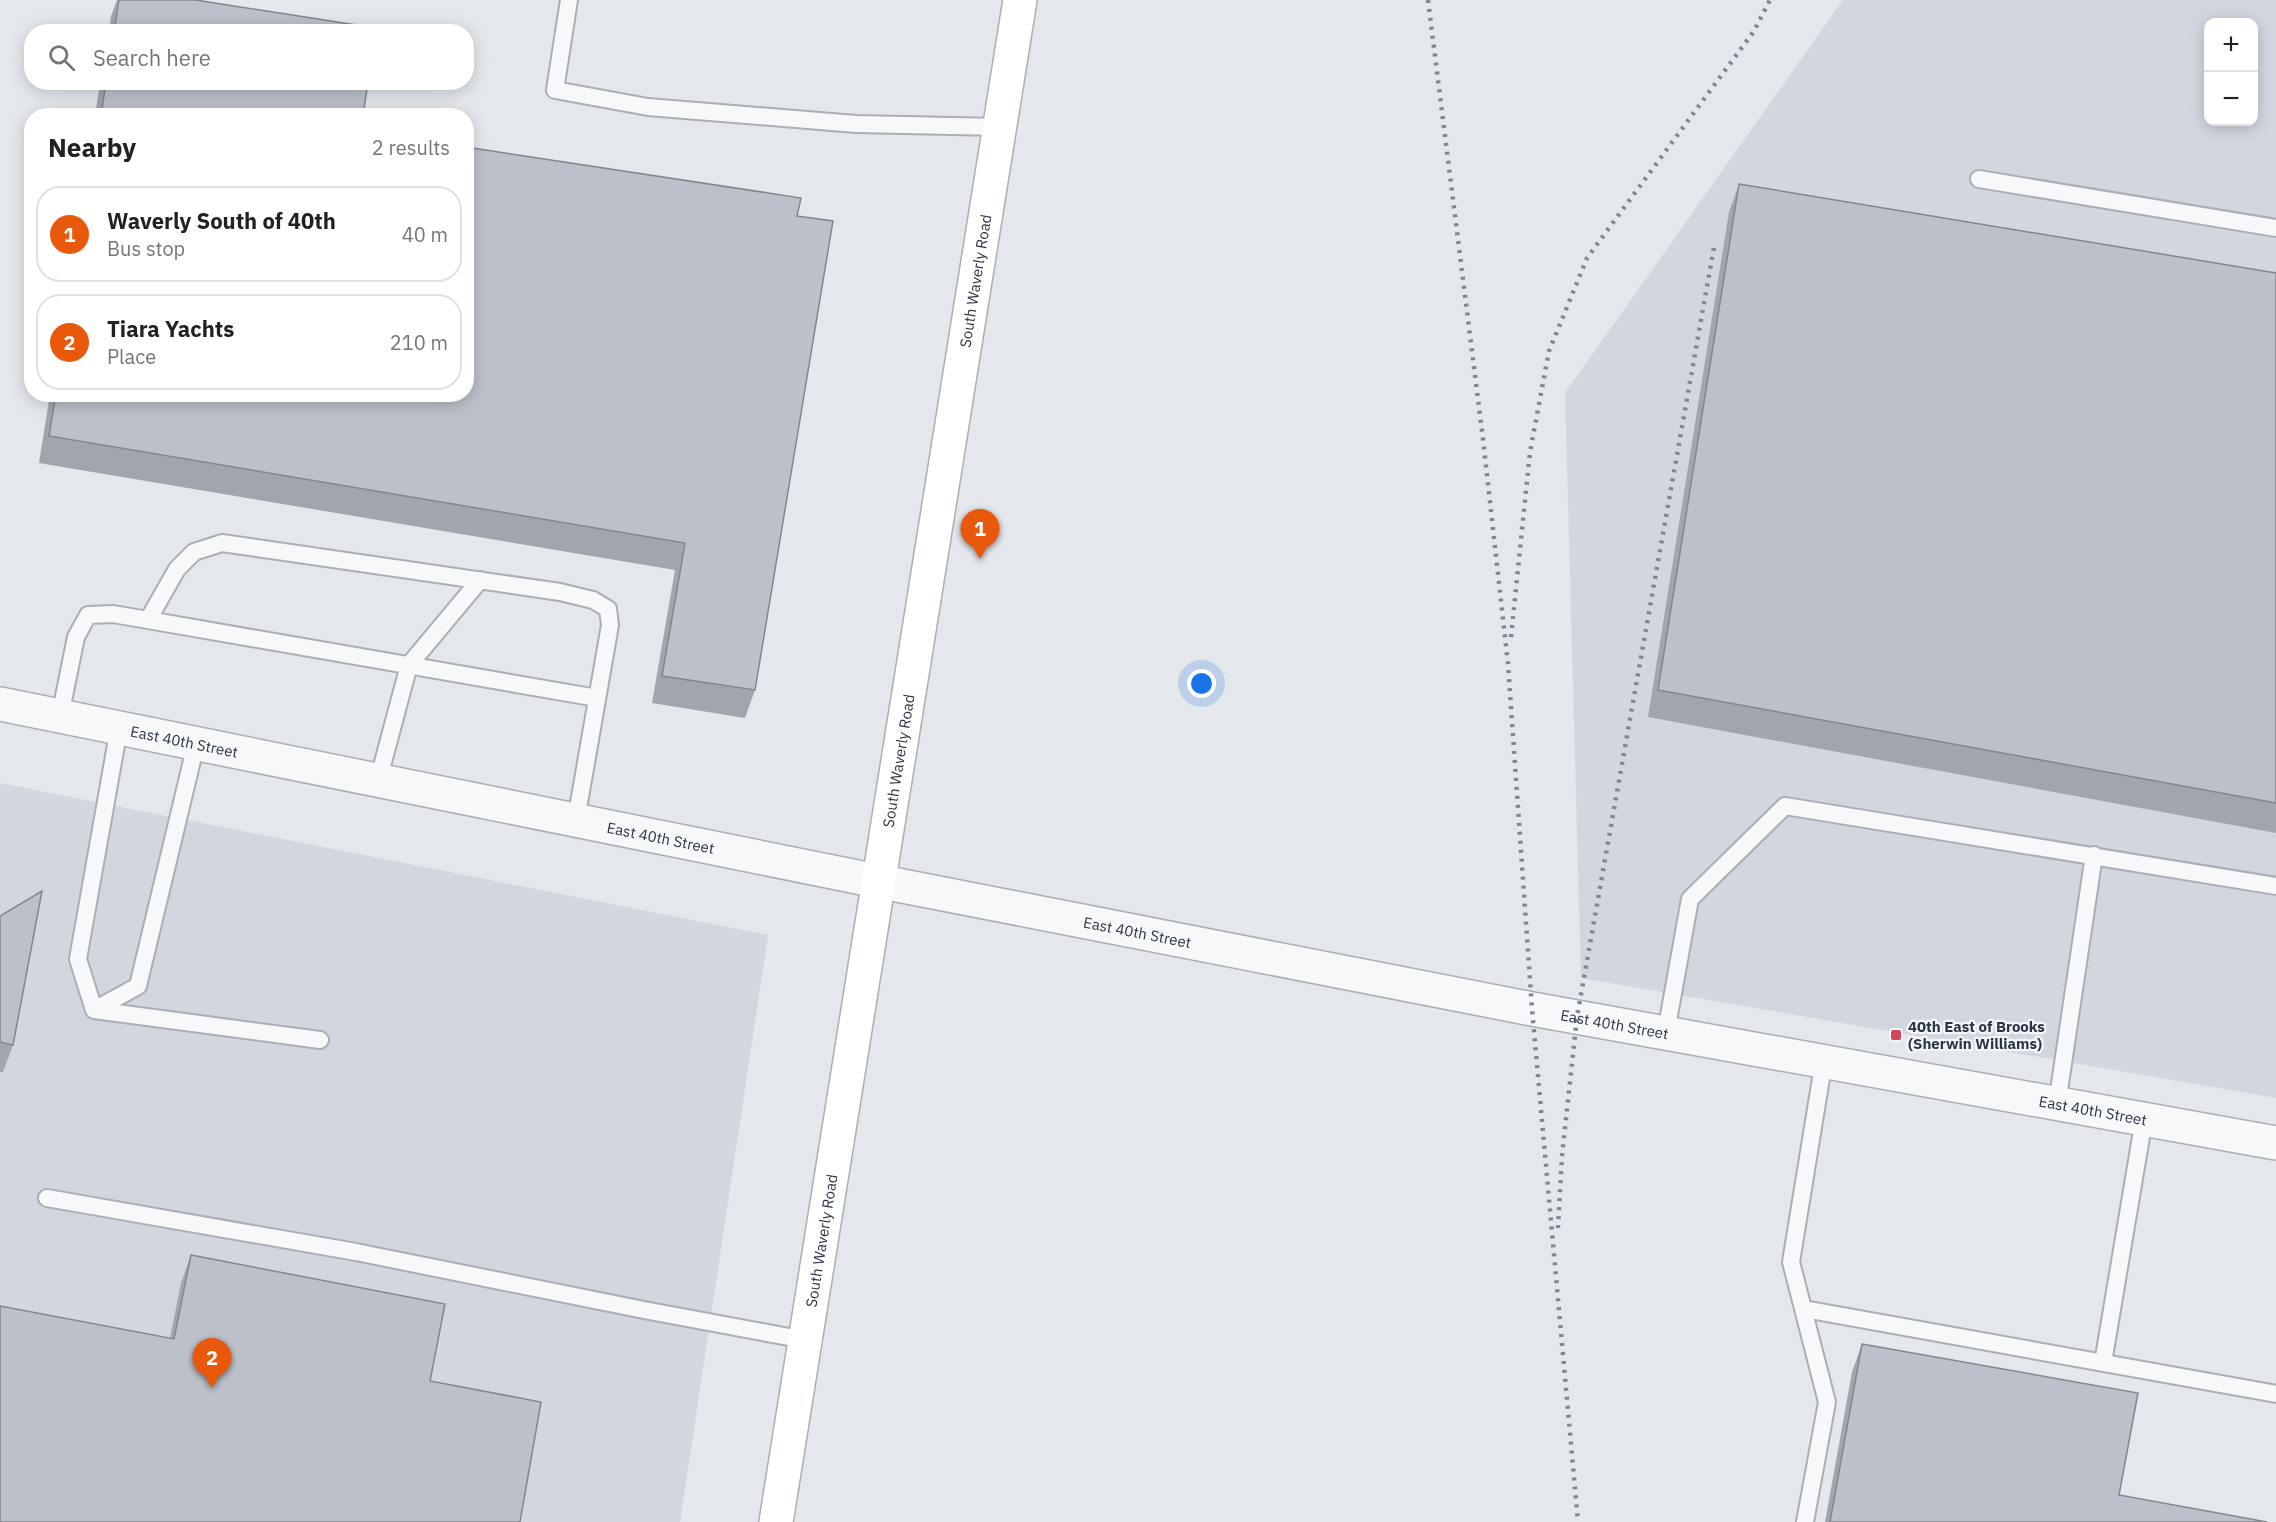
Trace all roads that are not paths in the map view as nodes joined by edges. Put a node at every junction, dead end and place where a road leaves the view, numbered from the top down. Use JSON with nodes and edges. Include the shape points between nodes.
{"nodes":[{"id":1,"x":569,"y":0,"type":"edge"},
{"id":2,"x":1020,"y":0,"type":"edge"},
{"id":3,"x":1000,"y":127,"type":"junction"},
{"id":4,"x":1979,"y":179,"type":"dead end"},
{"id":5,"x":2276,"y":228,"type":"edge"},
{"id":6,"x":480,"y":580,"type":"junction"},
{"id":7,"x":148,"y":620,"type":"junction"},
{"id":8,"x":409,"y":665,"type":"junction"},
{"id":9,"x":597,"y":698,"type":"junction"},
{"id":10,"x":0,"y":704,"type":"edge"},
{"id":11,"x":60,"y":716,"type":"junction"},
{"id":12,"x":119,"y":728,"type":"junction"},
{"id":13,"x":196,"y":744,"type":"junction"},
{"id":14,"x":378,"y":781,"type":"junction"},
{"id":15,"x":576,"y":820,"type":"junction"},
{"id":16,"x":2094,"y":855,"type":"junction"},
{"id":17,"x":877,"y":881,"type":"junction"},
{"id":18,"x":2276,"y":886,"type":"edge"},
{"id":19,"x":94,"y":1010,"type":"junction"},
{"id":20,"x":1666,"y":1032,"type":"junction"},
{"id":21,"x":320,"y":1040,"type":"dead end"},
{"id":22,"x":1824,"y":1060,"type":"junction"},
{"id":23,"x":2057,"y":1104,"type":"junction"},
{"id":24,"x":2144,"y":1119,"type":"junction"},
{"id":25,"x":2276,"y":1143,"type":"edge"},
{"id":26,"x":47,"y":1198,"type":"dead end"},
{"id":27,"x":1804,"y":1309,"type":"junction"},
{"id":28,"x":805,"y":1340,"type":"junction"},
{"id":29,"x":2103,"y":1363,"type":"junction"},
{"id":30,"x":2276,"y":1394,"type":"edge"},
{"id":31,"x":776,"y":1522,"type":"edge"},
{"id":32,"x":1805,"y":1522,"type":"edge"}],
"edges":[{"from":1,"to":3,"type":"lane","via":[[555,90],[648,107],[856,124]]},
{"from":2,"to":3,"type":"main road","name":"South Waverly Road"},
{"from":3,"to":17,"type":"main road","name":"South Waverly Road"},
{"from":4,"to":5,"type":"lane"},
{"from":6,"to":7,"type":"lane","via":[[222,543],[194,552],[177,569]]},
{"from":6,"to":8,"type":"lane"},
{"from":6,"to":9,"type":"lane","via":[[560,592],[593,600],[608,609],[610,625]]},
{"from":7,"to":8,"type":"lane"},
{"from":7,"to":11,"type":"lane","via":[[113,614],[88,615],[76,636]]},
{"from":8,"to":9,"type":"lane"},
{"from":8,"to":14,"type":"lane"},
{"from":9,"to":15,"type":"lane"},
{"from":10,"to":11,"type":"street","name":"East 40th Street"},
{"from":11,"to":12,"type":"street","name":"East 40th Street"},
{"from":12,"to":13,"type":"street","name":"East 40th Street"},
{"from":12,"to":19,"type":"lane","via":[[78,959]]},
{"from":13,"to":14,"type":"street","name":"East 40th Street"},
{"from":13,"to":19,"type":"lane","via":[[138,986]]},
{"from":14,"to":15,"type":"street","name":"East 40th Street"},
{"from":15,"to":17,"type":"street","name":"East 40th Street"},
{"from":16,"to":18,"type":"lane"},
{"from":16,"to":20,"type":"lane","via":[[1785,806],[1690,899]]},
{"from":16,"to":23,"type":"lane"},
{"from":17,"to":20,"type":"street","name":"East 40th Street"},
{"from":17,"to":28,"type":"main road","name":"South Waverly Road"},
{"from":19,"to":21,"type":"lane"},
{"from":20,"to":22,"type":"street","name":"East 40th Street"},
{"from":22,"to":23,"type":"street","name":"East 40th Street"},
{"from":22,"to":27,"type":"lane","via":[[1791,1262]]},
{"from":23,"to":24,"type":"street","name":"East 40th Street"},
{"from":24,"to":25,"type":"street","name":"East 40th Street"},
{"from":24,"to":29,"type":"lane"},
{"from":26,"to":28,"type":"lane","via":[[357,1252]]},
{"from":27,"to":29,"type":"lane"},
{"from":27,"to":32,"type":"lane","via":[[1827,1402]]},
{"from":28,"to":31,"type":"main road","name":"South Waverly Road"},
{"from":29,"to":30,"type":"lane"}]}
